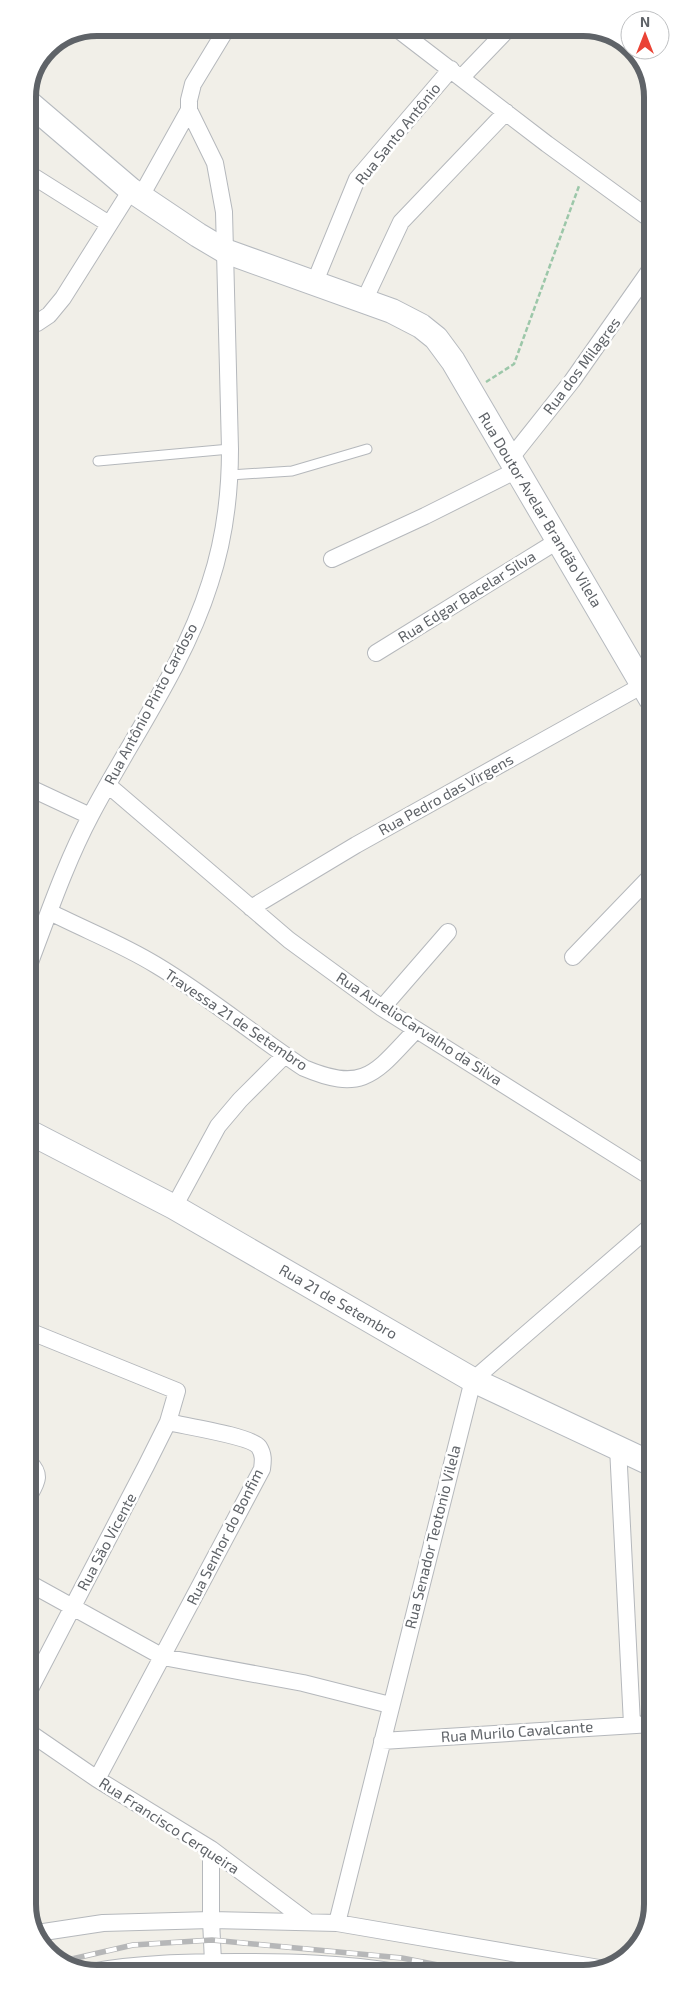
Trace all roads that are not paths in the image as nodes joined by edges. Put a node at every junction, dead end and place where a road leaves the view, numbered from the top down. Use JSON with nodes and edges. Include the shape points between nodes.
{"nodes":[{"id":1,"x":222,"y":36,"type":"edge"},
{"id":2,"x":407,"y":36,"type":"edge"},
{"id":3,"x":499,"y":36,"type":"edge"},
{"id":4,"x":457,"y":73,"type":"junction"},
{"id":5,"x":36,"y":109,"type":"edge"},
{"id":6,"x":189,"y":110,"type":"junction"},
{"id":7,"x":506,"y":112,"type":"junction"},
{"id":8,"x":36,"y":177,"type":"edge"},
{"id":9,"x":136,"y":193,"type":"junction"},
{"id":10,"x":644,"y":215,"type":"edge"},
{"id":11,"x":109,"y":224,"type":"junction"},
{"id":12,"x":225,"y":251,"type":"junction"},
{"id":13,"x":644,"y":279,"type":"edge"},
{"id":14,"x":314,"y":284,"type":"junction"},
{"id":15,"x":364,"y":301,"type":"junction"},
{"id":16,"x":36,"y":323,"type":"edge"},
{"id":17,"x":230,"y":449,"type":"junction"},
{"id":18,"x":367,"y":449,"type":"dead end"},
{"id":19,"x":98,"y":461,"type":"dead end"},
{"id":20,"x":513,"y":464,"type":"junction"},
{"id":21,"x":230,"y":475,"type":"junction"},
{"id":22,"x":559,"y":540,"type":"junction"},
{"id":23,"x":332,"y":559,"type":"dead end"},
{"id":24,"x":376,"y":653,"type":"dead end"},
{"id":25,"x":644,"y":687,"type":"edge"},
{"id":26,"x":644,"y":694,"type":"edge"},
{"id":27,"x":108,"y":785,"type":"junction"},
{"id":28,"x":36,"y":791,"type":"edge"},
{"id":29,"x":90,"y":816,"type":"junction"},
{"id":30,"x":644,"y":883,"type":"edge"},
{"id":31,"x":251,"y":908,"type":"junction"},
{"id":32,"x":50,"y":912,"type":"junction"},
{"id":33,"x":448,"y":932,"type":"dead end"},
{"id":34,"x":36,"y":947,"type":"edge"},
{"id":35,"x":573,"y":957,"type":"dead end"},
{"id":36,"x":382,"y":1008,"type":"junction"},
{"id":37,"x":416,"y":1030,"type":"junction"},
{"id":38,"x":285,"y":1055,"type":"junction"},
{"id":39,"x":36,"y":1136,"type":"edge"},
{"id":40,"x":644,"y":1173,"type":"edge"},
{"id":41,"x":174,"y":1207,"type":"junction"},
{"id":42,"x":644,"y":1232,"type":"edge"},
{"id":43,"x":36,"y":1334,"type":"edge"},
{"id":44,"x":473,"y":1380,"type":"junction"},
{"id":45,"x":168,"y":1422,"type":"junction"},
{"id":46,"x":618,"y":1448,"type":"junction"},
{"id":47,"x":644,"y":1460,"type":"edge"},
{"id":48,"x":36,"y":1469,"type":"edge"},
{"id":49,"x":36,"y":1484,"type":"edge"},
{"id":50,"x":36,"y":1587,"type":"edge"},
{"id":51,"x":73,"y":1606,"type":"junction"},
{"id":52,"x":163,"y":1657,"type":"junction"},
{"id":53,"x":36,"y":1677,"type":"edge"},
{"id":54,"x":390,"y":1705,"type":"junction"},
{"id":55,"x":632,"y":1724,"type":"junction"},
{"id":56,"x":644,"y":1724,"type":"edge"},
{"id":57,"x":36,"y":1737,"type":"edge"},
{"id":58,"x":382,"y":1741,"type":"junction"},
{"id":59,"x":97,"y":1779,"type":"junction"},
{"id":60,"x":211,"y":1850,"type":"junction"},
{"id":61,"x":211,"y":1920,"type":"junction"},
{"id":62,"x":307,"y":1922,"type":"junction"},
{"id":63,"x":336,"y":1923,"type":"junction"},
{"id":64,"x":43,"y":1932,"type":"edge"},
{"id":65,"x":213,"y":1962,"type":"junction"},
{"id":66,"x":154,"y":1965,"type":"edge"},
{"id":67,"x":249,"y":1965,"type":"edge"},
{"id":68,"x":306,"y":1965,"type":"edge"},
{"id":69,"x":332,"y":1965,"type":"edge"},
{"id":70,"x":581,"y":1965,"type":"edge"}],
"edges":[{"from":1,"to":6,"type":"street","via":[[193,84]]},
{"from":2,"to":4,"type":"street","name":"Rua Santo Antônio"},
{"from":3,"to":4,"type":"street"},
{"from":4,"to":7,"type":"street","name":"Rua Santo Antônio"},
{"from":4,"to":14,"type":"street","name":"Rua Santo Antônio","via":[[357,179]]},
{"from":5,"to":9,"type":"street","name":"Rua Doutor Avelar Brandão Vilela"},
{"from":6,"to":9,"type":"street"},
{"from":6,"to":12,"type":"street","name":"Rua Antônio Pinto Cardoso","via":[[215,163],[224,212]]},
{"from":7,"to":10,"type":"street","name":"Rua Santo Antônio"},
{"from":7,"to":15,"type":"street","via":[[401,222]]},
{"from":8,"to":11,"type":"street"},
{"from":9,"to":11,"type":"street"},
{"from":9,"to":12,"type":"street","name":"Rua Doutor Avelar Brandão Vilela"},
{"from":11,"to":16,"type":"street","via":[[63,298],[49,315]]},
{"from":12,"to":14,"type":"street","name":"Rua Doutor Avelar Brandão Vilela"},
{"from":12,"to":17,"type":"street","name":"Rua Antônio Pinto Cardoso"},
{"from":13,"to":20,"type":"street","name":"Rua dos Milagres"},
{"from":14,"to":15,"type":"street","name":"Rua Doutor Avelar Brandão Vilela"},
{"from":15,"to":20,"type":"street","name":"Rua Doutor Avelar Brandão Vilela","via":[[392,311],[436,338],[453,361]]},
{"from":17,"to":19,"type":"lane"},
{"from":17,"to":21,"type":"street","name":"Rua Antônio Pinto Cardoso"},
{"from":18,"to":21,"type":"lane","via":[[292,471]]},
{"from":20,"to":22,"type":"street","name":"Rua Doutor Avelar Brandão Vilela"},
{"from":20,"to":23,"type":"street","via":[[424,516]]},
{"from":21,"to":27,"type":"street","name":"Rua Antônio Pinto Cardoso","via":[[222,536],[210,583],[189,635]]},
{"from":22,"to":24,"type":"street","name":"Rua Edgar Bacelar Silva"},
{"from":22,"to":25,"type":"street","name":"Rua Doutor Avelar Brandão Vilela"},
{"from":26,"to":31,"type":"street","name":"Rua Pedro das Virgens","via":[[413,812]]},
{"from":27,"to":29,"type":"street","name":"Rua Antônio Pinto Cardoso"},
{"from":27,"to":31,"type":"street","name":"Rua AurelioCarvalho da Silva"},
{"from":28,"to":29,"type":"street"},
{"from":29,"to":32,"type":"street","name":"Rua Antônio Pinto Cardoso"},
{"from":30,"to":35,"type":"street"},
{"from":31,"to":36,"type":"street","name":"Rua AurelioCarvalho da Silva"},
{"from":32,"to":34,"type":"street","name":"Rua Antônio Pinto Cardoso"},
{"from":32,"to":38,"type":"street","name":"Travessa 21 de Setembro","via":[[156,965]]},
{"from":33,"to":36,"type":"street"},
{"from":36,"to":37,"type":"street","name":"Rua AurelioCarvalho da Silva"},
{"from":37,"to":38,"type":"street","name":"Travessa 21 de Setembro","via":[[374,1072],[354,1080],[322,1076]]},
{"from":37,"to":40,"type":"street","name":"Rua AurelioCarvalho da Silva"},
{"from":38,"to":41,"type":"street","via":[[223,1120]]},
{"from":39,"to":41,"type":"street","name":"Rua 21 de Setembro"},
{"from":41,"to":44,"type":"street","name":"Rua 21 de Setembro"},
{"from":42,"to":44,"type":"street"},
{"from":43,"to":45,"type":"street","name":"Rua São Vicente","via":[[177,1391]]},
{"from":44,"to":46,"type":"street","name":"Rua 21 de Setembro"},
{"from":44,"to":54,"type":"street","name":"Rua Senador Teotonio Vilela"},
{"from":45,"to":51,"type":"street","name":"Rua São Vicente"},
{"from":45,"to":52,"type":"street","name":"Rua Senhor do Bonfim","via":[[244,1439],[258,1445],[264,1456],[262,1469]]},
{"from":46,"to":47,"type":"street","name":"Rua 21 de Setembro"},
{"from":46,"to":55,"type":"street"},
{"from":48,"to":49,"type":"street"},
{"from":50,"to":51,"type":"street"},
{"from":51,"to":52,"type":"street"},
{"from":51,"to":53,"type":"street","name":"Rua São Vicente"},
{"from":52,"to":54,"type":"street","via":[[303,1683]]},
{"from":52,"to":59,"type":"street","name":"Rua Senhor do Bonfim"},
{"from":54,"to":58,"type":"street","name":"Rua Senador Teotonio Vilela"},
{"from":55,"to":56,"type":"street","name":"Rua Murilo Cavalcante"},
{"from":55,"to":58,"type":"street","name":"Rua Murilo Cavalcante"},
{"from":57,"to":59,"type":"street","name":"Rua Francisco Cerqueira"},
{"from":58,"to":63,"type":"street","name":"Rua Senador Teotonio Vilela"},
{"from":59,"to":60,"type":"street","name":"Rua Francisco Cerqueira"},
{"from":60,"to":61,"type":"street"},
{"from":60,"to":62,"type":"street","name":"Rua Francisco Cerqueira"},
{"from":61,"to":62,"type":"street"},
{"from":61,"to":64,"type":"street","via":[[103,1923]]},
{"from":61,"to":65,"type":"street"},
{"from":62,"to":63,"type":"street"},
{"from":63,"to":70,"type":"street"},
{"from":65,"to":66,"type":"street"},
{"from":65,"to":67,"type":"street"},
{"from":68,"to":69,"type":"street"}]}
